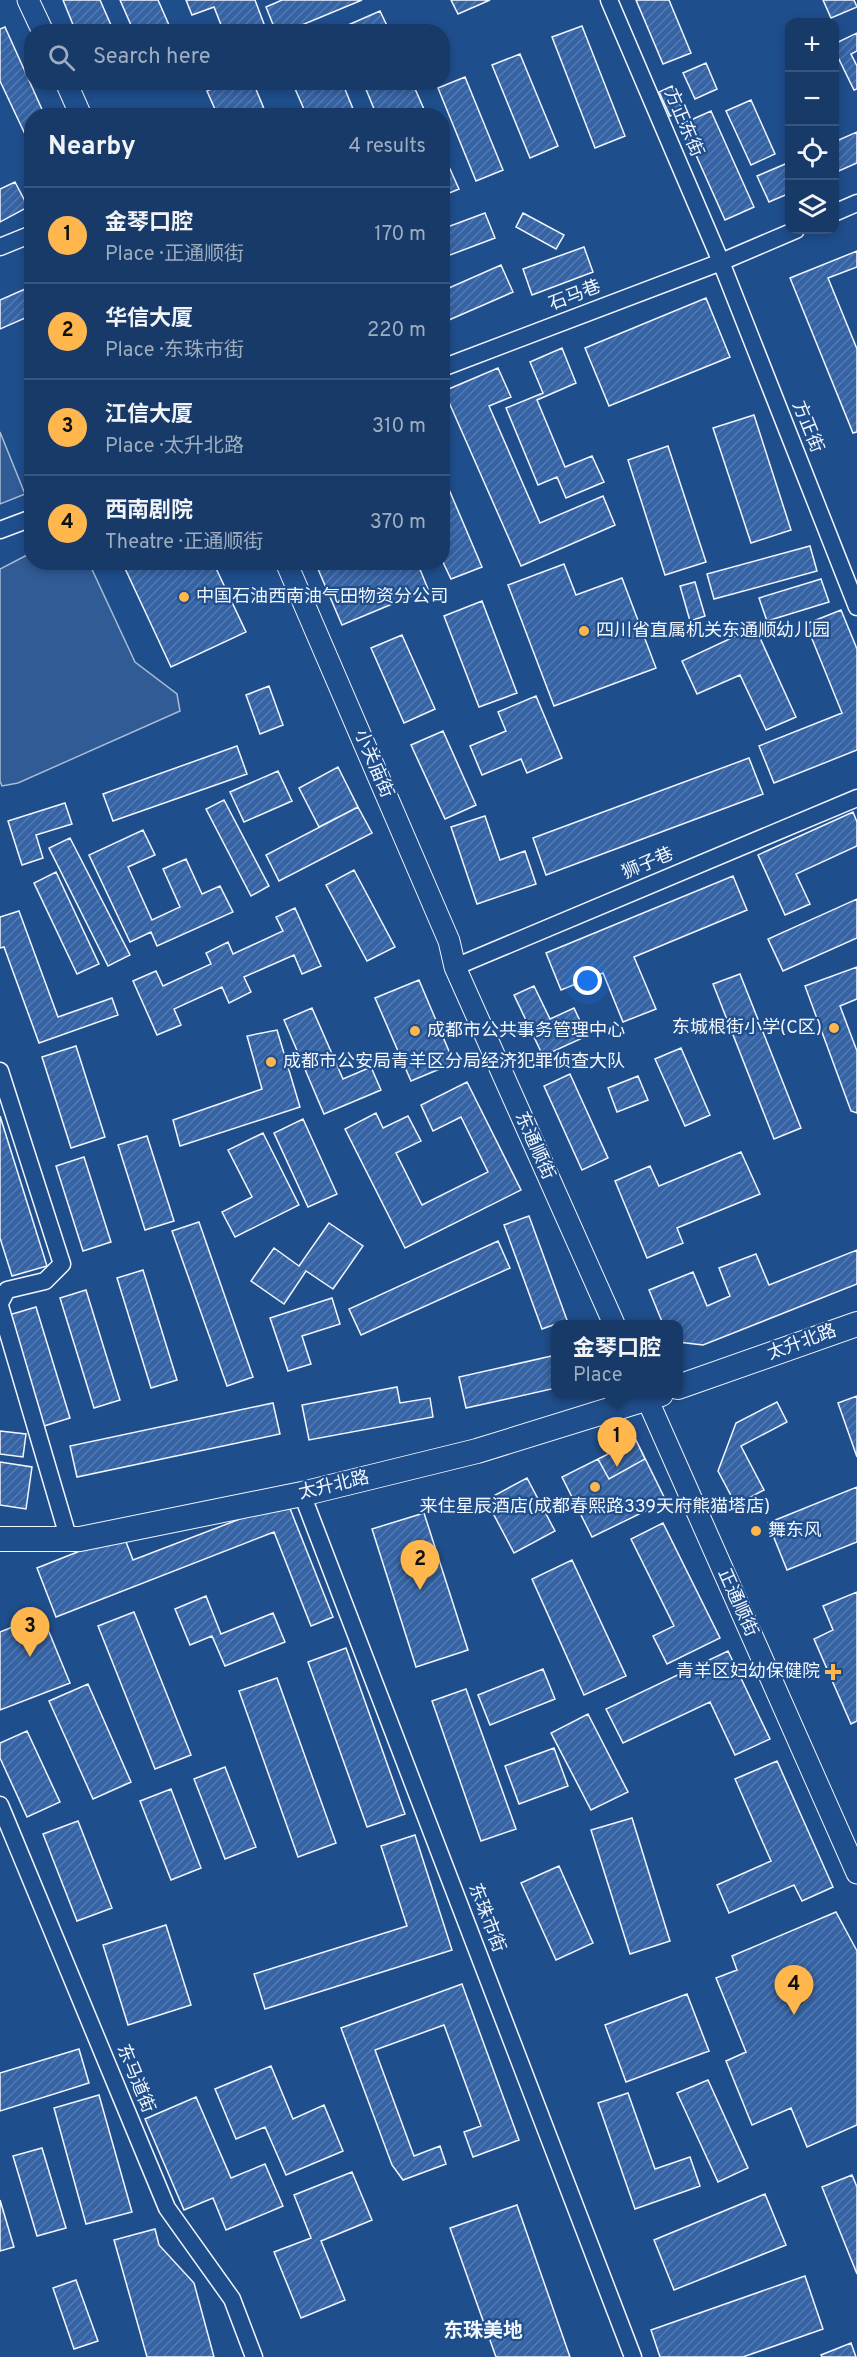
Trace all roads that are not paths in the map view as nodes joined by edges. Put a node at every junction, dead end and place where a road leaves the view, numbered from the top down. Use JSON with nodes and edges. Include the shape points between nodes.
{"nodes":[{"id":1,"x":28,"y":0,"type":"edge"},
{"id":2,"x":609,"y":0,"type":"edge"},
{"id":3,"x":39,"y":24,"type":"edge"},
{"id":4,"x":70,"y":90,"type":"edge"},
{"id":5,"x":77,"y":108,"type":"edge"},
{"id":6,"x":857,"y":203,"type":"edge"},
{"id":7,"x":839,"y":211,"type":"edge"},
{"id":8,"x":787,"y":234,"type":"edge"},
{"id":9,"x":24,"y":237,"type":"edge"},
{"id":10,"x":0,"y":247,"type":"edge"},
{"id":11,"x":721,"y":262,"type":"junction"},
{"id":12,"x":450,"y":365,"type":"edge"},
{"id":13,"x":24,"y":522,"type":"edge"},
{"id":14,"x":0,"y":530,"type":"edge"},
{"id":15,"x":289,"y":570,"type":"edge"},
{"id":16,"x":857,"y":608,"type":"edge"},
{"id":17,"x":857,"y":798,"type":"edge"},
{"id":18,"x":454,"y":967,"type":"junction"},
{"id":19,"x":0,"y":1071,"type":"edge"},
{"id":20,"x":0,"y":1305,"type":"edge"},
{"id":21,"x":612,"y":1320,"type":"edge"},
{"id":22,"x":857,"y":1324,"type":"edge"},
{"id":23,"x":683,"y":1385,"type":"edge"},
{"id":24,"x":642,"y":1398,"type":"edge"},
{"id":25,"x":652,"y":1398,"type":"edge"},
{"id":26,"x":302,"y":1494,"type":"junction"},
{"id":27,"x":0,"y":1539,"type":"edge"},
{"id":28,"x":69,"y":1539,"type":"junction"},
{"id":29,"x":0,"y":1805,"type":"edge"},
{"id":30,"x":857,"y":1873,"type":"edge"},
{"id":31,"x":254,"y":2357,"type":"edge"},
{"id":32,"x":633,"y":2357,"type":"edge"}],
"edges":[{"from":1,"to":3,"type":"street"},
{"from":2,"to":11,"type":"street","name":"方正东街"},
{"from":4,"to":5,"type":"street"},
{"from":6,"to":7,"type":"street"},
{"from":8,"to":11,"type":"street","name":"石马巷"},
{"from":9,"to":10,"type":"street"},
{"from":11,"to":12,"type":"street","name":"石马巷"},
{"from":11,"to":16,"type":"street","name":"方正街"},
{"from":13,"to":14,"type":"street"},
{"from":15,"to":18,"type":"street","name":"小关庙街","via":[[449,940]]},
{"from":17,"to":18,"type":"street","name":"狮子巷"},
{"from":18,"to":21,"type":"street","name":"东通顺街"},
{"from":19,"to":20,"type":"street","via":[[62,1264],[45,1281],[7,1290]]},
{"from":20,"to":28,"type":"street"},
{"from":22,"to":23,"type":"main road","name":"太升北路"},
{"from":24,"to":26,"type":"main road","name":"太升北路","via":[[477,1451]]},
{"from":25,"to":30,"type":"street","name":"正通顺街"},
{"from":26,"to":28,"type":"main road","name":"太升北路"},
{"from":26,"to":32,"type":"street","name":"东珠市街"},
{"from":27,"to":28,"type":"main road","name":"太升北路"},
{"from":29,"to":31,"type":"street","name":"东马道街","via":[[167,2208],[232,2300]]}]}
